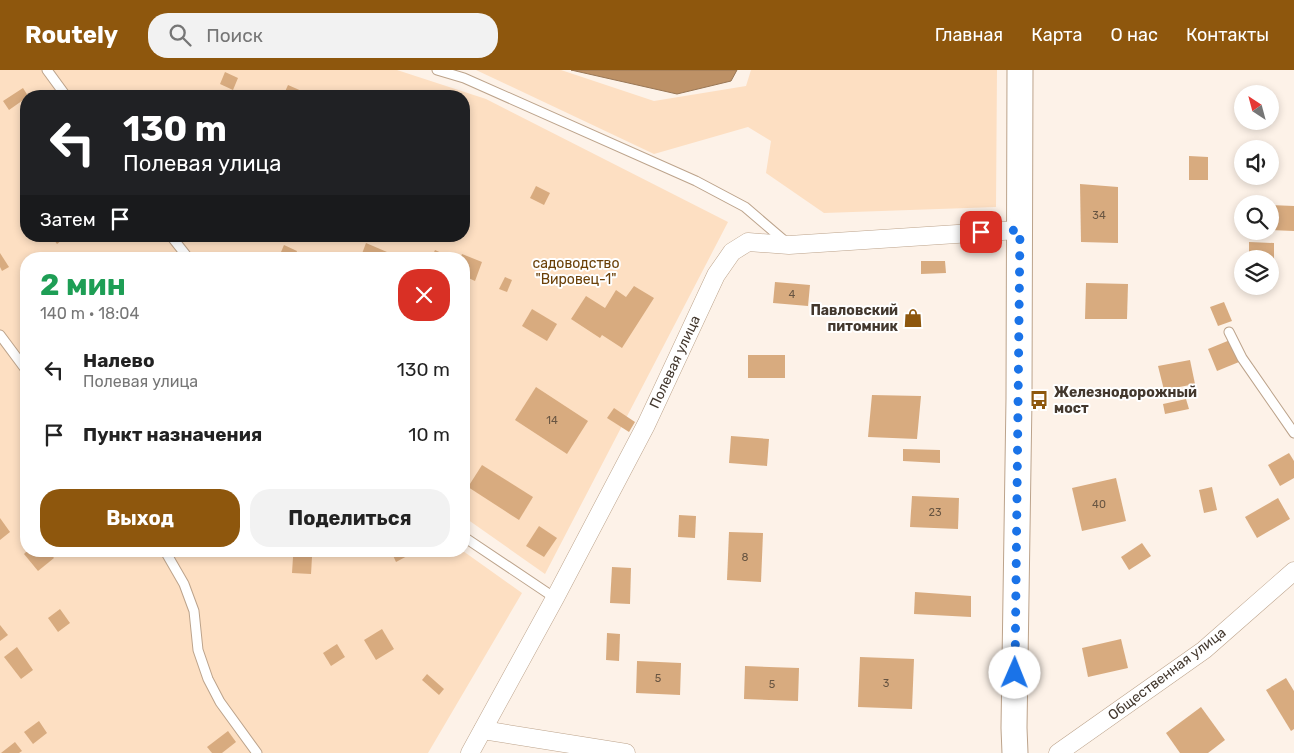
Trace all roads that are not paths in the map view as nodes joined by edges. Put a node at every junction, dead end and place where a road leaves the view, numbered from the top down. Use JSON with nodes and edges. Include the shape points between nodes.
{"nodes":[{"id":1,"x":47,"y":70,"type":"edge"},
{"id":2,"x":437,"y":70,"type":"edge"},
{"id":3,"x":1020,"y":70,"type":"edge"},
{"id":4,"x":62,"y":90,"type":"edge"},
{"id":5,"x":1020,"y":230,"type":"junction"},
{"id":6,"x":176,"y":242,"type":"edge"},
{"id":7,"x":789,"y":245,"type":"junction"},
{"id":8,"x":184,"y":252,"type":"edge"},
{"id":9,"x":1229,"y":332,"type":"dead end"},
{"id":10,"x":0,"y":335,"type":"edge"},
{"id":11,"x":20,"y":362,"type":"edge"},
{"id":12,"x":1294,"y":433,"type":"edge"},
{"id":13,"x":470,"y":541,"type":"edge"},
{"id":14,"x":168,"y":557,"type":"edge"},
{"id":15,"x":1294,"y":571,"type":"edge"},
{"id":16,"x":555,"y":598,"type":"junction"},
{"id":17,"x":484,"y":730,"type":"junction"},
{"id":18,"x":257,"y":753,"type":"edge"},
{"id":19,"x":470,"y":753,"type":"edge"},
{"id":20,"x":626,"y":753,"type":"edge"},
{"id":21,"x":1015,"y":753,"type":"edge"},
{"id":22,"x":1058,"y":753,"type":"edge"}],
"edges":[{"from":1,"to":4,"type":"lane"},
{"from":2,"to":7,"type":"lane","via":[[464,78],[696,181],[745,207]]},
{"from":3,"to":5,"type":"main road"},
{"from":5,"to":7,"type":"street","name":"Полевая улица"},
{"from":5,"to":21,"type":"main road"},
{"from":6,"to":8,"type":"lane"},
{"from":7,"to":16,"type":"street","name":"Полевая улица","via":[[748,242],[732,252],[716,275],[646,425]]},
{"from":9,"to":12,"type":"lane","via":[[1242,358]]},
{"from":10,"to":11,"type":"lane"},
{"from":13,"to":16,"type":"lane"},
{"from":14,"to":18,"type":"lane","via":[[184,584],[194,611],[198,650],[208,679],[220,702]]},
{"from":15,"to":22,"type":"street","name":"Общественная улица","via":[[1204,650]]},
{"from":16,"to":17,"type":"street","name":"Полевая улица"},
{"from":17,"to":19,"type":"street","name":"Полевая улица"},
{"from":17,"to":20,"type":"street"}]}
